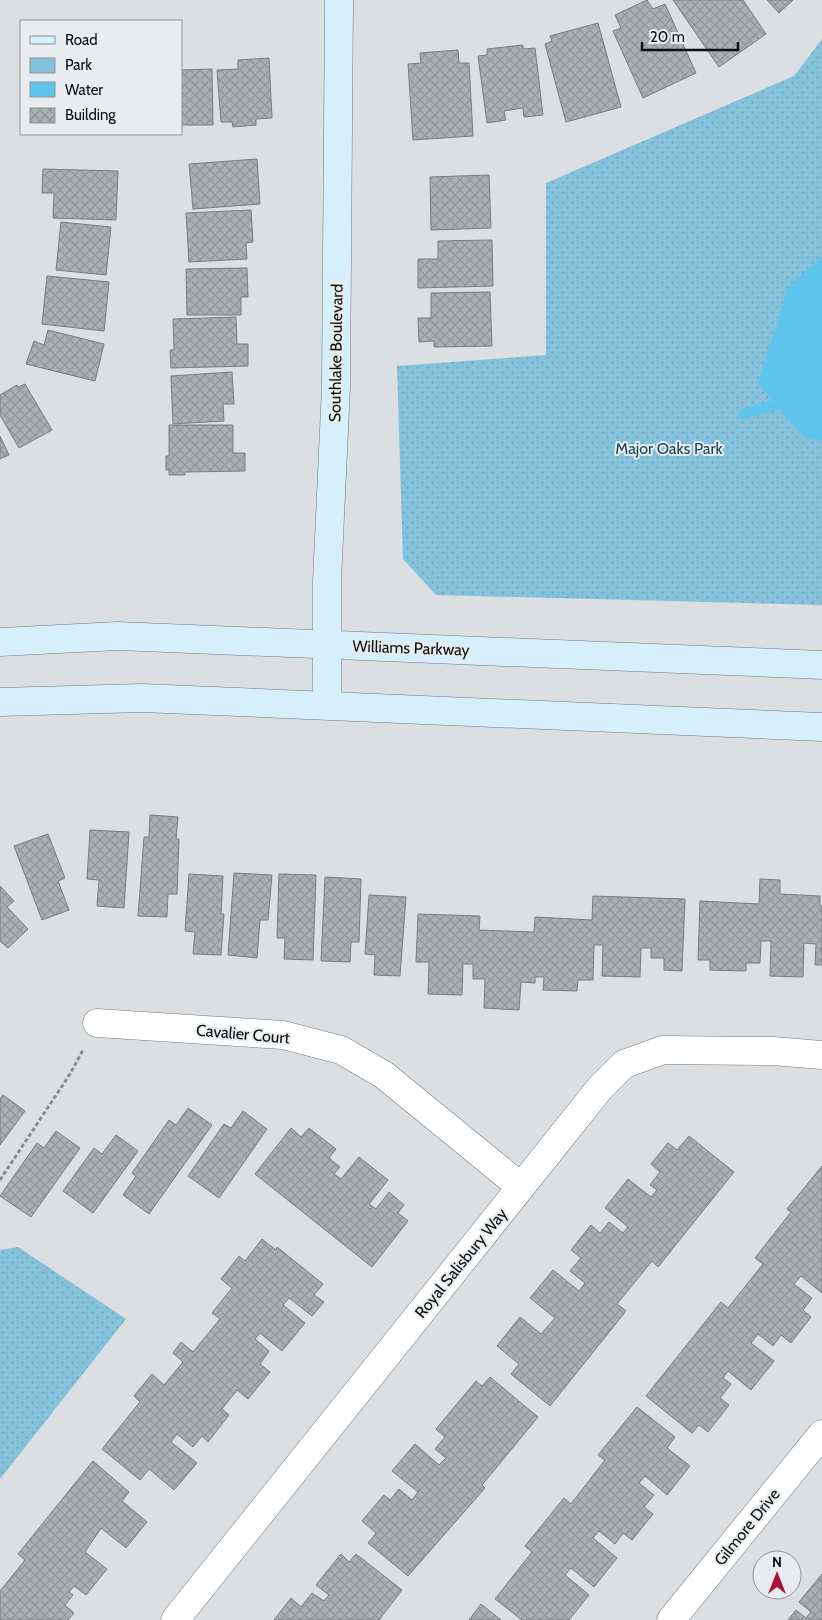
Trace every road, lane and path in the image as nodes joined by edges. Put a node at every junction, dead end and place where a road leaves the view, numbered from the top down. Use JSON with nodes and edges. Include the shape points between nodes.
{"nodes":[{"id":1,"x":339,"y":0,"type":"edge"},
{"id":2,"x":0,"y":642,"type":"edge"},
{"id":3,"x":328,"y":644,"type":"junction"},
{"id":4,"x":822,"y":666,"type":"edge"},
{"id":5,"x":0,"y":702,"type":"edge"},
{"id":6,"x":327,"y":706,"type":"junction"},
{"id":7,"x":822,"y":726,"type":"edge"},
{"id":8,"x":97,"y":1023,"type":"joint"},
{"id":9,"x":822,"y":1055,"type":"edge"},
{"id":10,"x":0,"y":1180,"type":"edge"},
{"id":11,"x":521,"y":1187,"type":"junction"},
{"id":12,"x":822,"y":1434,"type":"edge"},
{"id":13,"x":175,"y":1620,"type":"edge"},
{"id":14,"x":671,"y":1620,"type":"edge"}],
"edges":[{"from":1,"to":3,"type":"main road","name":"Southlake Boulevard","via":[[336,387],[327,581]]},
{"from":2,"to":3,"type":"main road","name":"Williams Parkway","via":[[118,636]]},
{"from":3,"to":4,"type":"main road","name":"Williams Parkway"},
{"from":3,"to":6,"type":"main road","name":"Southlake Boulevard"},
{"from":5,"to":6,"type":"main road","via":[[142,698]]},
{"from":6,"to":7,"type":"main road"},
{"from":8,"to":10,"type":"path","via":[[70,1074]]},
{"from":8,"to":11,"type":"street","name":"Cavalier Court","via":[[283,1035],[341,1050],[384,1075]]},
{"from":9,"to":11,"type":"street","name":"Royal Salisbury Way","via":[[663,1050],[624,1064],[600,1088]]},
{"from":11,"to":13,"type":"street","name":"Royal Salisbury Way"},
{"from":12,"to":14,"type":"street","name":"Gilmore Drive"}]}
